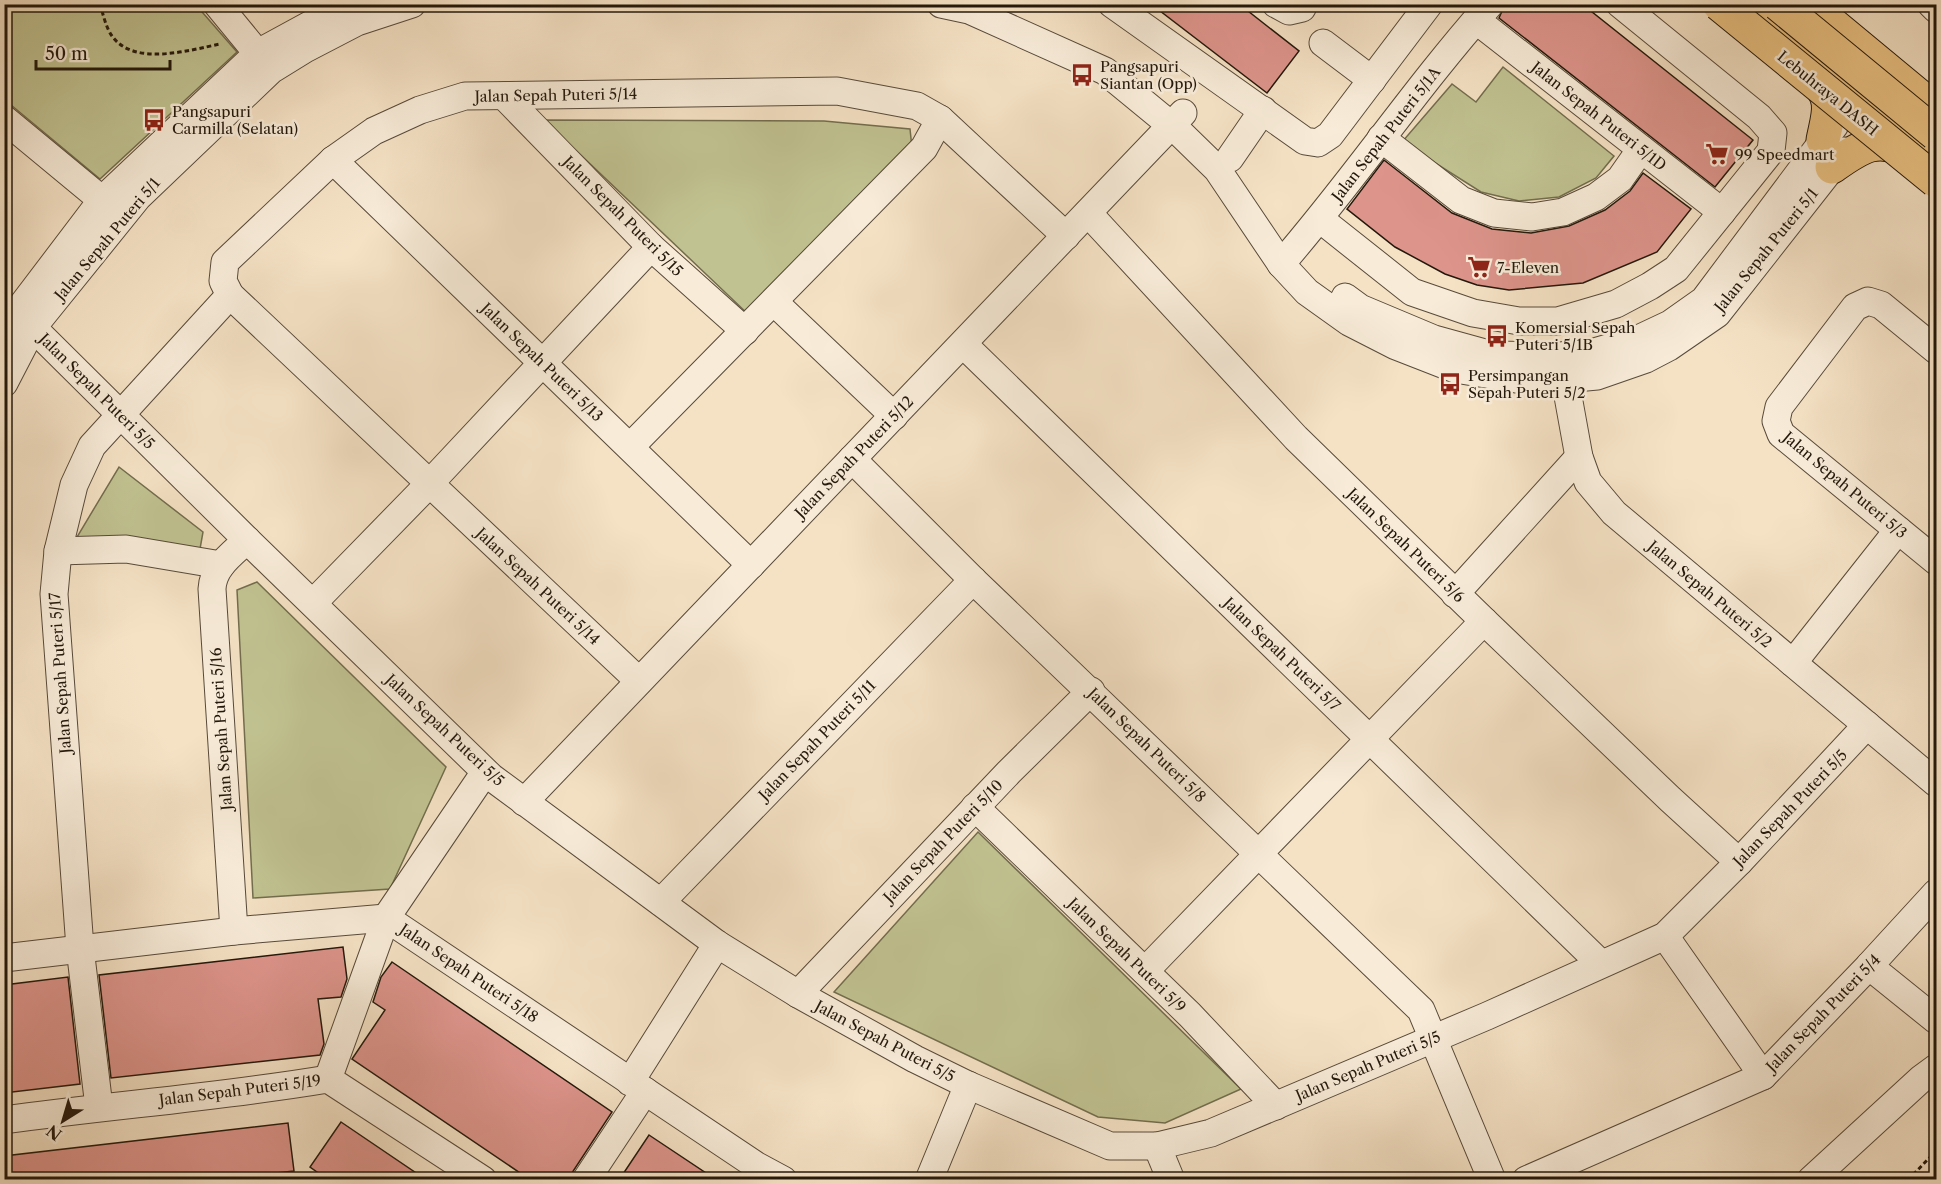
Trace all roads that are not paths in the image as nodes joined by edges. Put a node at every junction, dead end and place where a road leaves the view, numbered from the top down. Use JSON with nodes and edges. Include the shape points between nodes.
{"nodes":[{"id":1,"x":217,"y":4,"type":"edge"},
{"id":2,"x":348,"y":4,"type":"edge"},
{"id":3,"x":412,"y":4,"type":"edge"},
{"id":4,"x":941,"y":4,"type":"edge"},
{"id":5,"x":1001,"y":4,"type":"edge"},
{"id":6,"x":1112,"y":4,"type":"edge"},
{"id":7,"x":1276,"y":4,"type":"edge"},
{"id":8,"x":1304,"y":4,"type":"edge"},
{"id":9,"x":1429,"y":4,"type":"edge"},
{"id":10,"x":1620,"y":4,"type":"edge"},
{"id":11,"x":1719,"y":4,"type":"edge"},
{"id":12,"x":1787,"y":4,"type":"edge"},
{"id":13,"x":1808,"y":4,"type":"edge"},
{"id":14,"x":1931,"y":4,"type":"edge"},
{"id":15,"x":1760,"y":7,"type":"edge"},
{"id":16,"x":1936,"y":9,"type":"edge"},
{"id":17,"x":1483,"y":12,"type":"edge"},
{"id":18,"x":1323,"y":43,"type":"dead end"},
{"id":19,"x":258,"y":54,"type":"junction"},
{"id":20,"x":1372,"y":80,"type":"junction"},
{"id":21,"x":504,"y":96,"type":"junction"},
{"id":22,"x":1869,"y":98,"type":"junction"},
{"id":23,"x":1263,"y":110,"type":"junction"},
{"id":24,"x":1936,"y":110,"type":"edge"},
{"id":25,"x":4,"y":119,"type":"edge"},
{"id":26,"x":940,"y":119,"type":"junction"},
{"id":27,"x":1178,"y":119,"type":"junction"},
{"id":28,"x":1936,"y":127,"type":"edge"},
{"id":29,"x":1936,"y":134,"type":"edge"},
{"id":30,"x":1381,"y":138,"type":"junction"},
{"id":31,"x":1641,"y":149,"type":"junction"},
{"id":32,"x":1828,"y":154,"type":"junction"},
{"id":33,"x":1230,"y":158,"type":"junction"},
{"id":34,"x":333,"y":160,"type":"junction"},
{"id":35,"x":1936,"y":160,"type":"edge"},
{"id":36,"x":1936,"y":171,"type":"edge"},
{"id":37,"x":1936,"y":181,"type":"edge"},
{"id":38,"x":102,"y":200,"type":"junction"},
{"id":39,"x":1722,"y":212,"type":"junction"},
{"id":40,"x":1088,"y":213,"type":"junction"},
{"id":41,"x":1320,"y":219,"type":"junction"},
{"id":42,"x":1066,"y":236,"type":"junction"},
{"id":43,"x":651,"y":247,"type":"junction"},
{"id":44,"x":1287,"y":257,"type":"junction"},
{"id":45,"x":230,"y":295,"type":"junction"},
{"id":46,"x":774,"y":302,"type":"junction"},
{"id":47,"x":25,"y":319,"type":"junction"},
{"id":48,"x":745,"y":331,"type":"junction"},
{"id":49,"x":4,"y":336,"type":"edge"},
{"id":50,"x":963,"y":344,"type":"junction"},
{"id":51,"x":1936,"y":350,"type":"edge"},
{"id":52,"x":542,"y":362,"type":"junction"},
{"id":53,"x":1562,"y":367,"type":"junction"},
{"id":54,"x":4,"y":383,"type":"edge"},
{"id":55,"x":120,"y":414,"type":"junction"},
{"id":56,"x":894,"y":416,"type":"junction"},
{"id":57,"x":630,"y":447,"type":"junction"},
{"id":58,"x":1579,"y":457,"type":"junction"},
{"id":59,"x":852,"y":459,"type":"junction"},
{"id":60,"x":430,"y":483,"type":"junction"},
{"id":61,"x":1898,"y":530,"type":"junction"},
{"id":62,"x":247,"y":540,"type":"junction"},
{"id":63,"x":58,"y":551,"type":"junction"},
{"id":64,"x":1936,"y":561,"type":"edge"},
{"id":65,"x":751,"y":564,"type":"junction"},
{"id":66,"x":221,"y":565,"type":"junction"},
{"id":67,"x":973,"y":580,"type":"junction"},
{"id":68,"x":1455,"y":594,"type":"junction"},
{"id":69,"x":313,"y":603,"type":"junction"},
{"id":70,"x":1484,"y":621,"type":"junction"},
{"id":71,"x":1793,"y":663,"type":"junction"},
{"id":72,"x":639,"y":681,"type":"junction"},
{"id":73,"x":1091,"y":691,"type":"junction"},
{"id":74,"x":1867,"y":725,"type":"junction"},
{"id":75,"x":1370,"y":739,"type":"junction"},
{"id":76,"x":485,"y":772,"type":"junction"},
{"id":77,"x":1936,"y":783,"type":"edge"},
{"id":78,"x":524,"y":801,"type":"junction"},
{"id":79,"x":975,"y":807,"type":"junction"},
{"id":80,"x":1259,"y":853,"type":"junction"},
{"id":81,"x":1739,"y":861,"type":"junction"},
{"id":82,"x":1936,"y":893,"type":"edge"},
{"id":83,"x":661,"y":902,"type":"junction"},
{"id":84,"x":386,"y":918,"type":"junction"},
{"id":85,"x":234,"y":931,"type":"junction"},
{"id":86,"x":1665,"y":936,"type":"junction"},
{"id":87,"x":717,"y":944,"type":"junction"},
{"id":88,"x":81,"y":948,"type":"junction"},
{"id":89,"x":4,"y":958,"type":"edge"},
{"id":90,"x":1601,"y":964,"type":"junction"},
{"id":91,"x":1869,"y":966,"type":"junction"},
{"id":92,"x":1144,"y":971,"type":"junction"},
{"id":93,"x":798,"y":994,"type":"junction"},
{"id":94,"x":1936,"y":1020,"type":"edge"},
{"id":95,"x":1433,"y":1037,"type":"junction"},
{"id":96,"x":1936,"y":1068,"type":"edge"},
{"id":97,"x":1762,"y":1076,"type":"junction"},
{"id":98,"x":328,"y":1079,"type":"junction"},
{"id":99,"x":968,"y":1085,"type":"junction"},
{"id":100,"x":637,"y":1086,"type":"junction"},
{"id":101,"x":1276,"y":1106,"type":"junction"},
{"id":102,"x":99,"y":1107,"type":"junction"},
{"id":103,"x":4,"y":1120,"type":"edge"},
{"id":104,"x":1157,"y":1146,"type":"junction"},
{"id":105,"x":483,"y":1179,"type":"edge"},
{"id":106,"x":586,"y":1179,"type":"edge"},
{"id":107,"x":783,"y":1179,"type":"edge"},
{"id":108,"x":929,"y":1179,"type":"edge"},
{"id":109,"x":1171,"y":1179,"type":"edge"},
{"id":110,"x":1492,"y":1179,"type":"edge"},
{"id":111,"x":1526,"y":1179,"type":"edge"},
{"id":112,"x":1811,"y":1179,"type":"edge"}],
"edges":[{"from":1,"to":19,"type":"street"},
{"from":2,"to":19,"type":"street"},
{"from":3,"to":19,"type":"street","name":"Jalan Sepah Puteri 5/1","via":[[357,22],[305,49]]},
{"from":4,"to":27,"type":"street","via":[[969,10],[1105,71]]},
{"from":5,"to":27,"type":"street","via":[[1113,57]]},
{"from":6,"to":23,"type":"street"},
{"from":7,"to":8,"type":"street","via":[[1289,11]]},
{"from":9,"to":20,"type":"street"},
{"from":10,"to":39,"type":"street","via":[[1760,117],[1773,133],[1771,151]]},
{"from":11,"to":37,"type":"main road","name":"Lebuhraya DASH","bridge":true},
{"from":12,"to":22,"type":"main road","via":[[1860,65]]},
{"from":13,"to":24,"type":"main road"},
{"from":14,"to":16,"type":"street"},
{"from":15,"to":22,"type":"main road"},
{"from":15,"to":29,"type":"main road","bridge":true},
{"from":15,"to":32,"type":"main road","via":[[1820,83],[1828,99]]},
{"from":17,"to":30,"type":"street","name":"Jalan Sepah Puteri 5/1A"},
{"from":17,"to":31,"type":"street","name":"Jalan Sepah Puteri 5/1D"},
{"from":18,"to":20,"type":"street"},
{"from":19,"to":38,"type":"street"},
{"from":19,"to":47,"type":"street","name":"Jalan Sepah Puteri 5/1","via":[[138,197]]},
{"from":20,"to":23,"type":"street","via":[[1330,135],[1318,143],[1305,141]]},
{"from":21,"to":26,"type":"street","name":"Jalan Sepah Puteri 5/14","via":[[837,91],[917,106]]},
{"from":21,"to":34,"type":"street","name":"Jalan Sepah Puteri 5/14","via":[[465,96],[420,110],[374,131]]},
{"from":21,"to":43,"type":"street","name":"Jalan Sepah Puteri 5/15"},
{"from":22,"to":28,"type":"main road","via":[[1892,97]]},
{"from":22,"to":32,"type":"street"},
{"from":22,"to":35,"type":"main road"},
{"from":23,"to":33,"type":"street"},
{"from":25,"to":38,"type":"street"},
{"from":26,"to":42,"type":"street","name":"Jalan Sepah Puteri 5/14"},
{"from":26,"to":46,"type":"street","via":[[924,148]]},
{"from":27,"to":33,"type":"street"},
{"from":27,"to":40,"type":"street","name":"Jalan Sepah Puteri 5/12"},
{"from":27,"to":44,"type":"street"},
{"from":30,"to":31,"type":"street","via":[[1461,200],[1494,213],[1532,217],[1563,212],[1596,196],[1620,179]]},
{"from":30,"to":41,"type":"street","name":"Jalan Sepah Puteri 5/1A"},
{"from":31,"to":39,"type":"street","name":"Jalan Sepah Puteri 5/1D"},
{"from":32,"to":36,"type":"main road","via":[[1878,144],[1900,148]]},
{"from":32,"to":53,"type":"street","via":[[1704,300],[1670,324]]},
{"from":33,"to":44,"type":"street"},
{"from":34,"to":45,"type":"street","name":"Jalan Sepah Puteri 5/14","via":[[225,262],[223,281]]},
{"from":34,"to":52,"type":"street","name":"Jalan Sepah Puteri 5/13"},
{"from":38,"to":47,"type":"street"},
{"from":39,"to":41,"type":"street","via":[[1676,269],[1616,304],[1558,321],[1519,321],[1473,313],[1412,292]]},
{"from":40,"to":42,"type":"street","name":"Jalan Sepah Puteri 5/12"},
{"from":40,"to":68,"type":"street","name":"Jalan Sepah Puteri 5/6","via":[[1296,438]]},
{"from":41,"to":44,"type":"street","name":"Jalan Sepah Puteri 5/1A"},
{"from":42,"to":50,"type":"street","name":"Jalan Sepah Puteri 5/12"},
{"from":43,"to":48,"type":"street","name":"Jalan Sepah Puteri 5/15"},
{"from":43,"to":52,"type":"street"},
{"from":44,"to":53,"type":"street","via":[[1360,308],[1434,339],[1492,355]]},
{"from":45,"to":55,"type":"street","name":"Jalan Sepah Puteri 5/17"},
{"from":45,"to":60,"type":"street","name":"Jalan Sepah Puteri 5/14"},
{"from":46,"to":48,"type":"street"},
{"from":46,"to":56,"type":"street"},
{"from":47,"to":49,"type":"street"},
{"from":47,"to":54,"type":"street","name":"Jalan Sepah Puteri 5/1"},
{"from":47,"to":55,"type":"street","name":"Jalan Sepah Puteri 5/5"},
{"from":48,"to":57,"type":"street"},
{"from":50,"to":56,"type":"street","name":"Jalan Sepah Puteri 5/12"},
{"from":50,"to":75,"type":"street","name":"Jalan Sepah Puteri 5/7"},
{"from":51,"to":61,"type":"street","name":"Jalan Sepah Puteri 5/3","via":[[1881,305],[1868,301],[1856,307],[1779,407],[1776,421],[1780,434]]},
{"from":52,"to":57,"type":"street","name":"Jalan Sepah Puteri 5/13"},
{"from":52,"to":60,"type":"street"},
{"from":53,"to":58,"type":"street","name":"Jalan Sepah Puteri 5/2"},
{"from":55,"to":62,"type":"street","name":"Jalan Sepah Puteri 5/5"},
{"from":55,"to":63,"type":"street","name":"Jalan Sepah Puteri 5/17","via":[[92,446],[74,485]]},
{"from":56,"to":59,"type":"street","name":"Jalan Sepah Puteri 5/12"},
{"from":57,"to":65,"type":"street","name":"Jalan Sepah Puteri 5/13"},
{"from":58,"to":68,"type":"street"},
{"from":58,"to":71,"type":"street","name":"Jalan Sepah Puteri 5/2","via":[[1588,482],[1614,513]]},
{"from":59,"to":65,"type":"street","name":"Jalan Sepah Puteri 5/12"},
{"from":59,"to":67,"type":"street","name":"Jalan Sepah Puteri 5/8"},
{"from":60,"to":69,"type":"street"},
{"from":60,"to":72,"type":"street","name":"Jalan Sepah Puteri 5/14"},
{"from":61,"to":64,"type":"street","name":"Jalan Sepah Puteri 5/3"},
{"from":61,"to":71,"type":"street"},
{"from":62,"to":66,"type":"street","name":"Jalan Sepah Puteri 5/16"},
{"from":62,"to":69,"type":"street","name":"Jalan Sepah Puteri 5/5"},
{"from":63,"to":66,"type":"street","via":[[126,549]]},
{"from":63,"to":88,"type":"street","name":"Jalan Sepah Puteri 5/17","via":[[54,594]]},
{"from":65,"to":72,"type":"street","name":"Jalan Sepah Puteri 5/12"},
{"from":66,"to":85,"type":"street","name":"Jalan Sepah Puteri 5/16","via":[[213,577],[212,589]]},
{"from":67,"to":73,"type":"street","name":"Jalan Sepah Puteri 5/8"},
{"from":67,"to":83,"type":"street","name":"Jalan Sepah Puteri 5/11"},
{"from":68,"to":70,"type":"street","name":"Jalan Sepah Puteri 5/6"},
{"from":69,"to":76,"type":"street","name":"Jalan Sepah Puteri 5/5"},
{"from":70,"to":75,"type":"street"},
{"from":70,"to":81,"type":"street","name":"Jalan Sepah Puteri 5/6"},
{"from":71,"to":74,"type":"street","name":"Jalan Sepah Puteri 5/2"},
{"from":72,"to":78,"type":"street","name":"Jalan Sepah Puteri 5/12"},
{"from":73,"to":79,"type":"street","name":"Jalan Sepah Puteri 5/10"},
{"from":73,"to":80,"type":"street","name":"Jalan Sepah Puteri 5/8"},
{"from":74,"to":77,"type":"street","name":"Jalan Sepah Puteri 5/2"},
{"from":74,"to":81,"type":"street","name":"Jalan Sepah Puteri 5/5"},
{"from":75,"to":80,"type":"street"},
{"from":75,"to":90,"type":"street","name":"Jalan Sepah Puteri 5/7"},
{"from":76,"to":78,"type":"street","name":"Jalan Sepah Puteri 5/5"},
{"from":76,"to":84,"type":"street"},
{"from":78,"to":83,"type":"street","name":"Jalan Sepah Puteri 5/5"},
{"from":79,"to":92,"type":"street","name":"Jalan Sepah Puteri 5/9"},
{"from":79,"to":93,"type":"street","name":"Jalan Sepah Puteri 5/10"},
{"from":80,"to":92,"type":"street"},
{"from":80,"to":95,"type":"street","name":"Jalan Sepah Puteri 5/8","via":[[1421,1010]]},
{"from":81,"to":86,"type":"street","name":"Jalan Sepah Puteri 5/5"},
{"from":82,"to":91,"type":"street","name":"Jalan Sepah Puteri 5/4"},
{"from":83,"to":87,"type":"street","name":"Jalan Sepah Puteri 5/5"},
{"from":84,"to":85,"type":"street","name":"Jalan Sepah Puteri 5/18"},
{"from":84,"to":98,"type":"street"},
{"from":84,"to":100,"type":"street","name":"Jalan Sepah Puteri 5/18"},
{"from":85,"to":88,"type":"street","name":"Jalan Sepah Puteri 5/18"},
{"from":86,"to":90,"type":"street","name":"Jalan Sepah Puteri 5/5"},
{"from":86,"to":97,"type":"street"},
{"from":87,"to":93,"type":"street","name":"Jalan Sepah Puteri 5/5"},
{"from":87,"to":100,"type":"street"},
{"from":88,"to":89,"type":"street","name":"Jalan Sepah Puteri 5/18"},
{"from":88,"to":102,"type":"street","name":"Jalan Sepah Puteri 5/17"},
{"from":90,"to":95,"type":"street","name":"Jalan Sepah Puteri 5/5"},
{"from":91,"to":94,"type":"street"},
{"from":91,"to":97,"type":"street","name":"Jalan Sepah Puteri 5/4"},
{"from":92,"to":101,"type":"street","name":"Jalan Sepah Puteri 5/9"},
{"from":93,"to":99,"type":"street","name":"Jalan Sepah Puteri 5/5"},
{"from":95,"to":101,"type":"street","name":"Jalan Sepah Puteri 5/5"},
{"from":95,"to":110,"type":"street","name":"Jalan Sepah Puteri 5/8"},
{"from":96,"to":112,"type":"street"},
{"from":97,"to":111,"type":"street","name":"Jalan Sepah Puteri 5/4"},
{"from":98,"to":102,"type":"street","name":"Jalan Sepah Puteri 5/19"},
{"from":98,"to":105,"type":"street","name":"Jalan Sepah Puteri 5/19"},
{"from":99,"to":104,"type":"street","name":"Jalan Sepah Puteri 5/5","via":[[1110,1146]]},
{"from":99,"to":108,"type":"street"},
{"from":100,"to":106,"type":"street"},
{"from":100,"to":107,"type":"street","name":"Jalan Sepah Puteri 5/18","via":[[757,1166]]},
{"from":101,"to":104,"type":"street","name":"Jalan Sepah Puteri 5/5","via":[[1211,1134]]},
{"from":102,"to":103,"type":"street","name":"Jalan Sepah Puteri 5/19"},
{"from":104,"to":109,"type":"street"}]}
